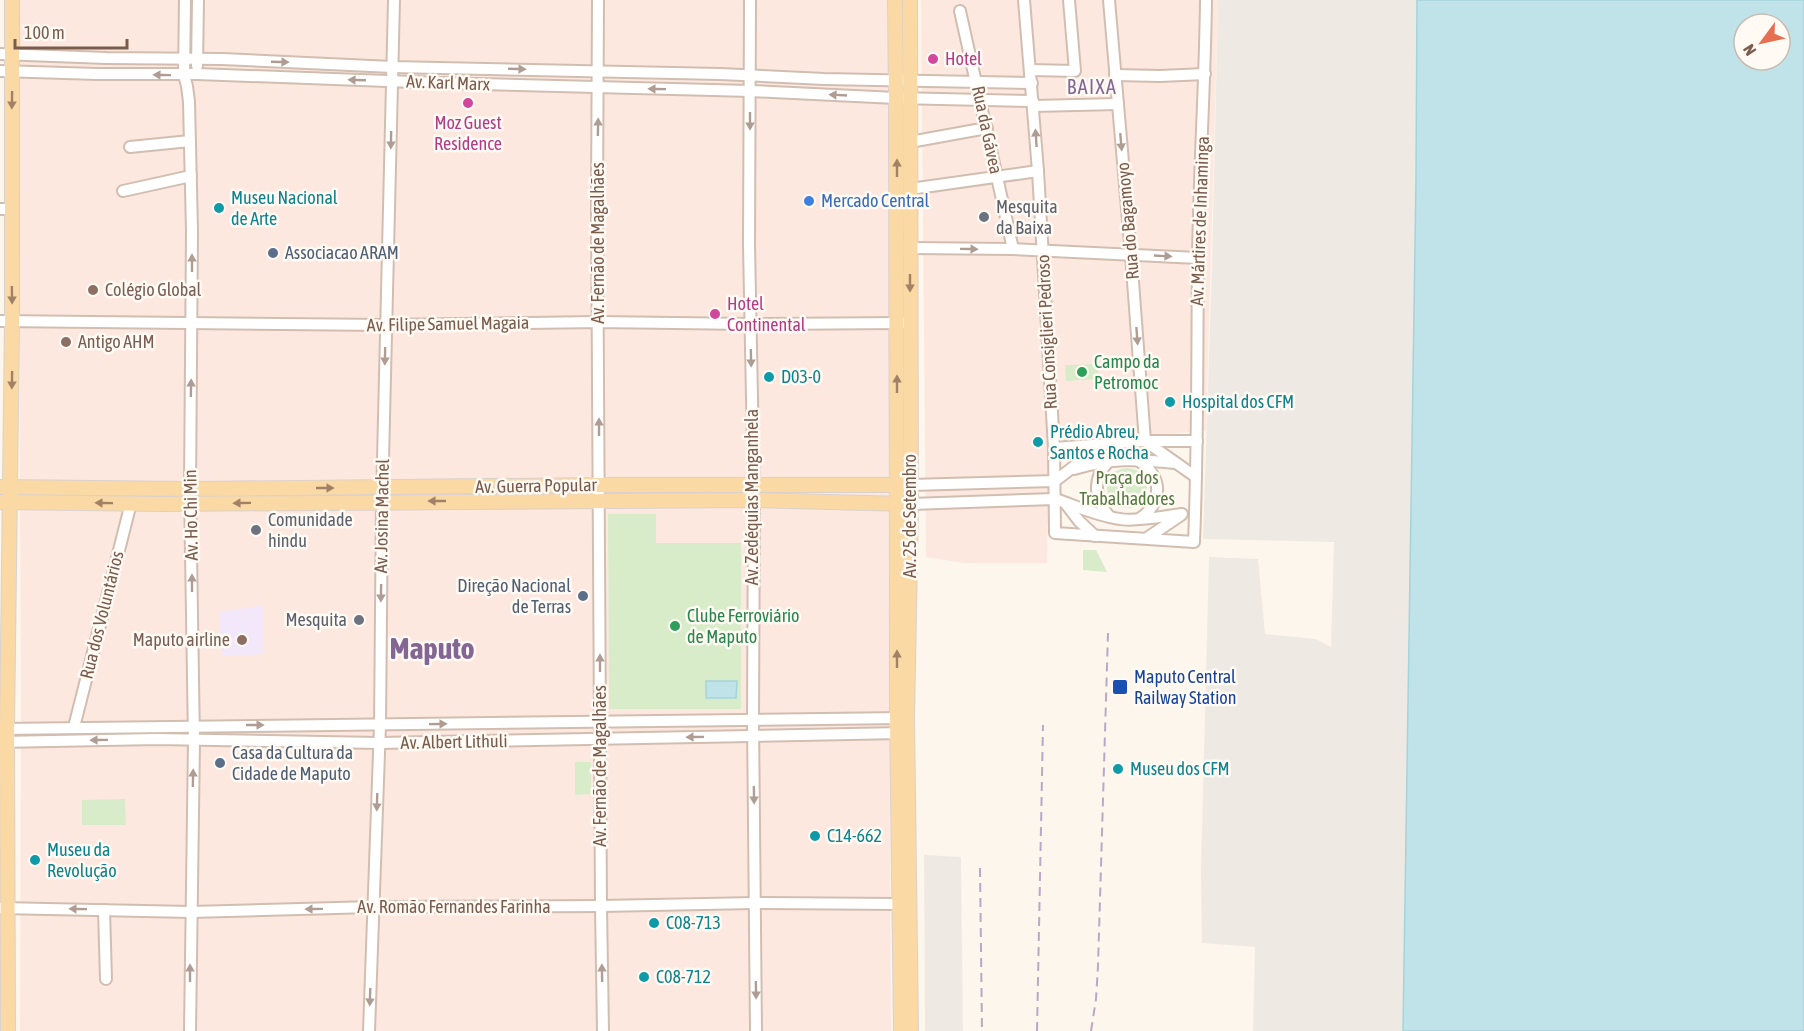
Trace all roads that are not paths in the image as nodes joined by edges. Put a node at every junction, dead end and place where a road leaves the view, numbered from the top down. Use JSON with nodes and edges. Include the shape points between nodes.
{"nodes":[{"id":1,"x":12,"y":0,"type":"edge"},
{"id":2,"x":186,"y":0,"type":"edge"},
{"id":3,"x":198,"y":0,"type":"edge"},
{"id":4,"x":394,"y":0,"type":"edge"},
{"id":5,"x":598,"y":0,"type":"edge"},
{"id":6,"x":750,"y":0,"type":"edge"},
{"id":7,"x":895,"y":0,"type":"edge"},
{"id":8,"x":910,"y":0,"type":"edge"},
{"id":9,"x":1024,"y":0,"type":"edge"},
{"id":10,"x":1069,"y":0,"type":"edge"},
{"id":11,"x":1109,"y":0,"type":"edge"},
{"id":12,"x":1206,"y":0,"type":"edge"},
{"id":13,"x":960,"y":11,"type":"dead end"},
{"id":14,"x":6,"y":54,"type":"edge"},
{"id":15,"x":183,"y":59,"type":"junction"},
{"id":16,"x":196,"y":60,"type":"junction"},
{"id":17,"x":392,"y":67,"type":"junction"},
{"id":18,"x":1030,"y":70,"type":"junction"},
{"id":19,"x":6,"y":71,"type":"edge"},
{"id":20,"x":598,"y":71,"type":"junction"},
{"id":21,"x":197,"y":74,"type":"junction"},
{"id":22,"x":1205,"y":74,"type":"junction"},
{"id":23,"x":184,"y":75,"type":"junction"},
{"id":24,"x":751,"y":75,"type":"junction"},
{"id":25,"x":1115,"y":75,"type":"junction"},
{"id":26,"x":903,"y":80,"type":"junction"},
{"id":27,"x":392,"y":81,"type":"junction"},
{"id":28,"x":976,"y":81,"type":"junction"},
{"id":29,"x":1032,"y":83,"type":"junction"},
{"id":30,"x":598,"y":87,"type":"junction"},
{"id":31,"x":750,"y":91,"type":"junction"},
{"id":32,"x":903,"y":98,"type":"junction"},
{"id":33,"x":980,"y":100,"type":"junction"},
{"id":34,"x":1034,"y":103,"type":"junction"},
{"id":35,"x":1118,"y":104,"type":"junction"},
{"id":36,"x":987,"y":128,"type":"junction"},
{"id":37,"x":190,"y":141,"type":"junction"},
{"id":38,"x":910,"y":142,"type":"junction"},
{"id":39,"x":130,"y":147,"type":"dead end"},
{"id":40,"x":1038,"y":171,"type":"junction"},
{"id":41,"x":191,"y":176,"type":"junction"},
{"id":42,"x":997,"y":177,"type":"junction"},
{"id":43,"x":910,"y":189,"type":"junction"},
{"id":44,"x":123,"y":190,"type":"dead end"},
{"id":45,"x":6,"y":209,"type":"edge"},
{"id":46,"x":910,"y":248,"type":"junction"},
{"id":47,"x":1012,"y":249,"type":"junction"},
{"id":48,"x":1042,"y":252,"type":"junction"},
{"id":49,"x":1131,"y":255,"type":"junction"},
{"id":50,"x":1198,"y":258,"type":"junction"},
{"id":51,"x":6,"y":321,"type":"edge"},
{"id":52,"x":192,"y":322,"type":"junction"},
{"id":53,"x":598,"y":322,"type":"junction"},
{"id":54,"x":903,"y":323,"type":"junction"},
{"id":55,"x":750,"y":324,"type":"junction"},
{"id":56,"x":385,"y":326,"type":"junction"},
{"id":57,"x":1145,"y":441,"type":"junction"},
{"id":58,"x":1197,"y":441,"type":"junction"},
{"id":59,"x":1102,"y":445,"type":"junction"},
{"id":60,"x":1054,"y":448,"type":"junction"},
{"id":61,"x":1137,"y":459,"type":"junction"},
{"id":62,"x":1109,"y":461,"type":"junction"},
{"id":63,"x":1178,"y":464,"type":"junction"},
{"id":64,"x":1069,"y":470,"type":"junction"},
{"id":65,"x":1196,"y":477,"type":"junction"},
{"id":66,"x":1055,"y":481,"type":"junction"},
{"id":67,"x":599,"y":485,"type":"junction"},
{"id":68,"x":904,"y":485,"type":"junction"},
{"id":69,"x":753,"y":486,"type":"junction"},
{"id":70,"x":5,"y":487,"type":"edge"},
{"id":71,"x":382,"y":495,"type":"junction"},
{"id":72,"x":191,"y":496,"type":"junction"},
{"id":73,"x":1055,"y":499,"type":"junction"},
{"id":74,"x":599,"y":500,"type":"junction"},
{"id":75,"x":753,"y":500,"type":"junction"},
{"id":76,"x":5,"y":502,"type":"edge"},
{"id":77,"x":131,"y":503,"type":"junction"},
{"id":78,"x":1196,"y":503,"type":"junction"},
{"id":79,"x":904,"y":504,"type":"junction"},
{"id":80,"x":1066,"y":504,"type":"junction"},
{"id":81,"x":1182,"y":514,"type":"junction"},
{"id":82,"x":1110,"y":516,"type":"junction"},
{"id":83,"x":1139,"y":519,"type":"junction"},
{"id":84,"x":1095,"y":536,"type":"junction"},
{"id":85,"x":1144,"y":539,"type":"junction"},
{"id":86,"x":902,"y":718,"type":"junction"},
{"id":87,"x":753,"y":719,"type":"junction"},
{"id":88,"x":600,"y":722,"type":"junction"},
{"id":89,"x":380,"y":725,"type":"junction"},
{"id":90,"x":193,"y":726,"type":"junction"},
{"id":91,"x":74,"y":727,"type":"junction"},
{"id":92,"x":903,"y":733,"type":"junction"},
{"id":93,"x":4,"y":736,"type":"edge"},
{"id":94,"x":753,"y":737,"type":"junction"},
{"id":95,"x":600,"y":738,"type":"junction"},
{"id":96,"x":194,"y":741,"type":"junction"},
{"id":97,"x":379,"y":743,"type":"junction"},
{"id":98,"x":755,"y":903,"type":"junction"},
{"id":99,"x":899,"y":904,"type":"junction"},
{"id":100,"x":601,"y":906,"type":"junction"},
{"id":101,"x":373,"y":907,"type":"junction"},
{"id":102,"x":4,"y":908,"type":"edge"},
{"id":103,"x":104,"y":910,"type":"junction"},
{"id":104,"x":190,"y":912,"type":"junction"},
{"id":105,"x":106,"y":979,"type":"dead end"},
{"id":106,"x":9,"y":1031,"type":"edge"},
{"id":107,"x":190,"y":1031,"type":"edge"},
{"id":108,"x":369,"y":1031,"type":"edge"},
{"id":109,"x":603,"y":1031,"type":"edge"},
{"id":110,"x":756,"y":1031,"type":"edge"},
{"id":111,"x":901,"y":1031,"type":"edge"},
{"id":112,"x":911,"y":1031,"type":"edge"}],
"edges":[{"from":1,"to":14,"type":"main road"},
{"from":2,"to":15,"type":"street","name":"Av. Ho Chi Min"},
{"from":3,"to":16,"type":"street"},
{"from":4,"to":17,"type":"street","name":"Av. Josina Machel"},
{"from":5,"to":20,"type":"street","name":"Av. Fernão de Magalhães"},
{"from":6,"to":24,"type":"street","name":"Av. Zedéquias Manganhela"},
{"from":7,"to":26,"type":"main road"},
{"from":8,"to":26,"type":"main road"},
{"from":9,"to":18,"type":"street","name":"Rua Consiglieri Pedroso"},
{"from":10,"to":18,"type":"street","via":[[1075,72]]},
{"from":11,"to":25,"type":"street","name":"Rua do Bagamoyo"},
{"from":12,"to":22,"type":"street","name":"Av. Mártires de Inhaminga"},
{"from":13,"to":28,"type":"street","name":"Rua da Gávea"},
{"from":14,"to":15,"type":"street","name":"Av. Karl Marx"},
{"from":14,"to":19,"type":"main road"},
{"from":15,"to":16,"type":"street","name":"Av. Karl Marx"},
{"from":15,"to":23,"type":"street","name":"Av. Ho Chi Min"},
{"from":16,"to":17,"type":"street","name":"Av. Karl Marx","one_way":true},
{"from":16,"to":21,"type":"street"},
{"from":17,"to":20,"type":"street","name":"Av. Karl Marx","one_way":true},
{"from":17,"to":27,"type":"street","name":"Av. Josina Machel"},
{"from":18,"to":29,"type":"street","name":"Rua Consiglieri Pedroso"},
{"from":23,"to":19,"type":"street","name":"Av. Karl Marx","one_way":true},
{"from":19,"to":45,"type":"main road","one_way":true},
{"from":20,"to":24,"type":"street","name":"Av. Karl Marx"},
{"from":20,"to":30,"type":"street","name":"Av. Fernão de Magalhães"},
{"from":21,"to":23,"type":"street","name":"Av. Karl Marx"},
{"from":27,"to":21,"type":"street","name":"Av. Karl Marx","one_way":true},
{"from":22,"to":25,"type":"street"},
{"from":22,"to":50,"type":"street","name":"Av. Mártires de Inhaminga"},
{"from":23,"to":37,"type":"street","name":"Av. Ho Chi Min"},
{"from":24,"to":26,"type":"street","name":"Av. Karl Marx"},
{"from":24,"to":31,"type":"street","name":"Av. Zedéquias Manganhela"},
{"from":25,"to":35,"type":"street","name":"Rua do Bagamoyo"},
{"from":26,"to":28,"type":"street","name":"Av. Karl Marx"},
{"from":26,"to":32,"type":"main road"},
{"from":27,"to":30,"type":"street","name":"Av. Karl Marx"},
{"from":27,"to":56,"type":"street","name":"Av. Josina Machel","one_way":true},
{"from":28,"to":29,"type":"street","name":"Av. Karl Marx"},
{"from":28,"to":33,"type":"street","name":"Rua da Gávea"},
{"from":29,"to":34,"type":"street","name":"Rua Consiglieri Pedroso"},
{"from":31,"to":30,"type":"street","name":"Av. Karl Marx","one_way":true},
{"from":53,"to":30,"type":"street","name":"Av. Fernão de Magalhães","one_way":true},
{"from":32,"to":31,"type":"street","name":"Av. Karl Marx","one_way":true},
{"from":31,"to":55,"type":"street","name":"Av. Zedéquias Manganhela","one_way":true},
{"from":32,"to":33,"type":"street","name":"Av. Karl Marx"},
{"from":32,"to":38,"type":"main road","name":"Av. 25 de Setembro"},
{"from":54,"to":32,"type":"main road","name":"Av. 25 de Setembro","one_way":true},
{"from":33,"to":34,"type":"street","name":"Av. Karl Marx"},
{"from":33,"to":36,"type":"street","name":"Rua da Gávea"},
{"from":34,"to":35,"type":"street","name":"Av. Karl Marx"},
{"from":40,"to":34,"type":"street","name":"Rua Consiglieri Pedroso","one_way":true},
{"from":35,"to":49,"type":"street","name":"Rua do Bagamoyo","one_way":true},
{"from":36,"to":38,"type":"street"},
{"from":36,"to":42,"type":"street","name":"Rua da Gávea"},
{"from":37,"to":39,"type":"street"},
{"from":37,"to":41,"type":"street","name":"Av. Ho Chi Min"},
{"from":38,"to":43,"type":"main road","name":"Av. 25 de Setembro"},
{"from":40,"to":42,"type":"street"},
{"from":40,"to":48,"type":"street","name":"Rua Consiglieri Pedroso"},
{"from":41,"to":44,"type":"street"},
{"from":52,"to":41,"type":"street","name":"Av. Ho Chi Min","one_way":true},
{"from":42,"to":43,"type":"street"},
{"from":42,"to":47,"type":"street","name":"Rua da Gávea"},
{"from":43,"to":46,"type":"main road","name":"Av. 25 de Setembro"},
{"from":45,"to":51,"type":"main road","one_way":true},
{"from":46,"to":47,"type":"street","one_way":true},
{"from":46,"to":54,"type":"main road","name":"Av. 25 de Setembro","one_way":true},
{"from":47,"to":48,"type":"street"},
{"from":48,"to":49,"type":"street"},
{"from":48,"to":60,"type":"street","name":"Rua Consiglieri Pedroso"},
{"from":49,"to":50,"type":"street","one_way":true},
{"from":49,"to":57,"type":"street","name":"Rua do Bagamoyo","one_way":true},
{"from":50,"to":58,"type":"street","name":"Av. Mártires de Inhaminga"},
{"from":51,"to":52,"type":"street","name":"Av. Filipe Samuel Magaia"},
{"from":51,"to":70,"type":"main road","one_way":true},
{"from":52,"to":56,"type":"street","name":"Av. Filipe Samuel Magaia"},
{"from":72,"to":52,"type":"street","name":"Av. Ho Chi Min","one_way":true},
{"from":53,"to":55,"type":"street","name":"Av. Filipe Samuel Magaia"},
{"from":53,"to":56,"type":"street","name":"Av. Filipe Samuel Magaia"},
{"from":67,"to":53,"type":"street","name":"Av. Fernão de Magalhães","one_way":true},
{"from":54,"to":55,"type":"street","name":"Av. Filipe Samuel Magaia"},
{"from":54,"to":68,"type":"main road","name":"Av. 25 de Setembro"},
{"from":55,"to":69,"type":"street","name":"Av. Zedéquias Manganhela","one_way":true},
{"from":56,"to":71,"type":"street","name":"Av. Josina Machel","one_way":true},
{"from":57,"to":58,"type":"street"},
{"from":57,"to":59,"type":"street"},
{"from":57,"to":63,"type":"street"},
{"from":58,"to":65,"type":"street"},
{"from":59,"to":60,"type":"street"},
{"from":59,"to":64,"type":"street"},
{"from":60,"to":66,"type":"street"},
{"from":61,"to":62,"type":"street"},
{"from":61,"to":63,"type":"street"},
{"from":61,"to":83,"type":"street","via":[[1153,473],[1157,484],[1154,505]]},
{"from":62,"to":64,"type":"street"},
{"from":62,"to":82,"type":"street","via":[[1097,478],[1096,489]]},
{"from":63,"to":65,"type":"street"},
{"from":64,"to":66,"type":"street"},
{"from":65,"to":78,"type":"street"},
{"from":66,"to":68,"type":"street","name":"Av. Guerra Popular"},
{"from":66,"to":73,"type":"street"},
{"from":67,"to":69,"type":"main road","name":"Av. Guerra Popular"},
{"from":67,"to":71,"type":"main road","name":"Av. Guerra Popular"},
{"from":67,"to":74,"type":"street","name":"Av. Fernão de Magalhães"},
{"from":68,"to":69,"type":"main road","name":"Av. Guerra Popular"},
{"from":68,"to":79,"type":"main road","name":"Av. 25 de Setembro"},
{"from":69,"to":75,"type":"street","name":"Av. Zedéquias Manganhela"},
{"from":70,"to":72,"type":"main road","name":"Av. Guerra Popular","via":[[162,489]]},
{"from":70,"to":76,"type":"main road"},
{"from":71,"to":72,"type":"main road","name":"Av. Guerra Popular"},
{"from":74,"to":71,"type":"main road","name":"Av. Guerra Popular","one_way":true},
{"from":71,"to":89,"type":"street","name":"Av. Josina Machel","one_way":true},
{"from":72,"to":77,"type":"main road","name":"Av. Guerra Popular"},
{"from":90,"to":72,"type":"street","name":"Av. Ho Chi Min","one_way":true},
{"from":73,"to":79,"type":"street","name":"Av. Guerra Popular"},
{"from":73,"to":80,"type":"street","name":"Av. Guerra Popular"},
{"from":73,"to":84,"type":"street","via":[[1055,533]]},
{"from":74,"to":75,"type":"main road","name":"Av. Guerra Popular"},
{"from":88,"to":74,"type":"street","name":"Av. Fernão de Magalhães","one_way":true},
{"from":75,"to":79,"type":"main road","name":"Av. Guerra Popular"},
{"from":75,"to":87,"type":"street","name":"Av. Zedéquias Manganhela"},
{"from":77,"to":76,"type":"main road","name":"Av. Guerra Popular","one_way":true},
{"from":76,"to":93,"type":"main road","via":[[11,526]]},
{"from":77,"to":91,"type":"street","name":"Rua dos Voluntários"},
{"from":78,"to":81,"type":"street"},
{"from":78,"to":85,"type":"street","via":[[1194,542]]},
{"from":79,"to":86,"type":"main road","name":"Av. 25 de Setembro"},
{"from":80,"to":82,"type":"street","name":"Av. Guerra Popular"},
{"from":80,"to":84,"type":"street","name":"Av. Guerra Popular"},
{"from":81,"to":83,"type":"street","name":"Av. Guerra Popular"},
{"from":81,"to":85,"type":"street"},
{"from":82,"to":83,"type":"street","name":"Av. Guerra Popular"},
{"from":84,"to":85,"type":"street"},
{"from":86,"to":87,"type":"street","name":"Av. Albert Lithuli"},
{"from":86,"to":92,"type":"main road","name":"Av. 25 de Setembro"},
{"from":87,"to":88,"type":"street","name":"Av. Albert Lithuli"},
{"from":87,"to":94,"type":"street","name":"Av. Zedéquias Manganhela"},
{"from":89,"to":88,"type":"street","name":"Av. Albert Lithuli","one_way":true},
{"from":88,"to":95,"type":"street","name":"Av. Fernão de Magalhães"},
{"from":90,"to":89,"type":"street","name":"Av. Albert Lithuli","one_way":true},
{"from":89,"to":97,"type":"street","name":"Av. Josina Machel"},
{"from":90,"to":91,"type":"street","name":"Av. Albert Lithuli"},
{"from":90,"to":96,"type":"street","name":"Av. Ho Chi Min"},
{"from":91,"to":93,"type":"street","name":"Av. Albert Lithuli"},
{"from":92,"to":94,"type":"street","name":"Av. Albert Lithuli"},
{"from":92,"to":99,"type":"main road","name":"Av. 25 de Setembro"},
{"from":92,"to":112,"type":"main road","name":"Av. 25 de Setembro"},
{"from":96,"to":93,"type":"street","name":"Av. Albert Lithuli","one_way":true},
{"from":93,"to":102,"type":"main road"},
{"from":94,"to":95,"type":"street","name":"Av. Albert Lithuli","one_way":true},
{"from":94,"to":98,"type":"street","name":"Av. Zedéquias Manganhela","one_way":true},
{"from":95,"to":97,"type":"street","name":"Av. Albert Lithuli"},
{"from":95,"to":100,"type":"street","name":"Av. Fernão de Magalhães"},
{"from":96,"to":97,"type":"street","name":"Av. Albert Lithuli"},
{"from":104,"to":96,"type":"street","name":"Av. Ho Chi Min","one_way":true},
{"from":97,"to":101,"type":"street","name":"Av. Josina Machel","one_way":true},
{"from":98,"to":99,"type":"street","name":"Av. Romão Fernandes Farinha"},
{"from":98,"to":100,"type":"street","name":"Av. Romão Fernandes Farinha"},
{"from":98,"to":110,"type":"street","name":"Av. Zedéquias Manganhela","one_way":true},
{"from":99,"to":111,"type":"main road","name":"Av. 25 de Setembro"},
{"from":100,"to":101,"type":"street","name":"Av. Romão Fernandes Farinha"},
{"from":109,"to":100,"type":"street","name":"Av. Fernão de Magalhães","one_way":true},
{"from":101,"to":104,"type":"street","name":"Av. Romão Fernandes Farinha","one_way":true},
{"from":101,"to":108,"type":"street","name":"Av. Josina Machel","one_way":true},
{"from":103,"to":102,"type":"street","name":"Av. Romão Fernandes Farinha","one_way":true},
{"from":102,"to":106,"type":"main road"},
{"from":103,"to":104,"type":"street","name":"Av. Romão Fernandes Farinha"},
{"from":103,"to":105,"type":"street"},
{"from":107,"to":104,"type":"street","name":"Av. Ho Chi Min","one_way":true}]}
